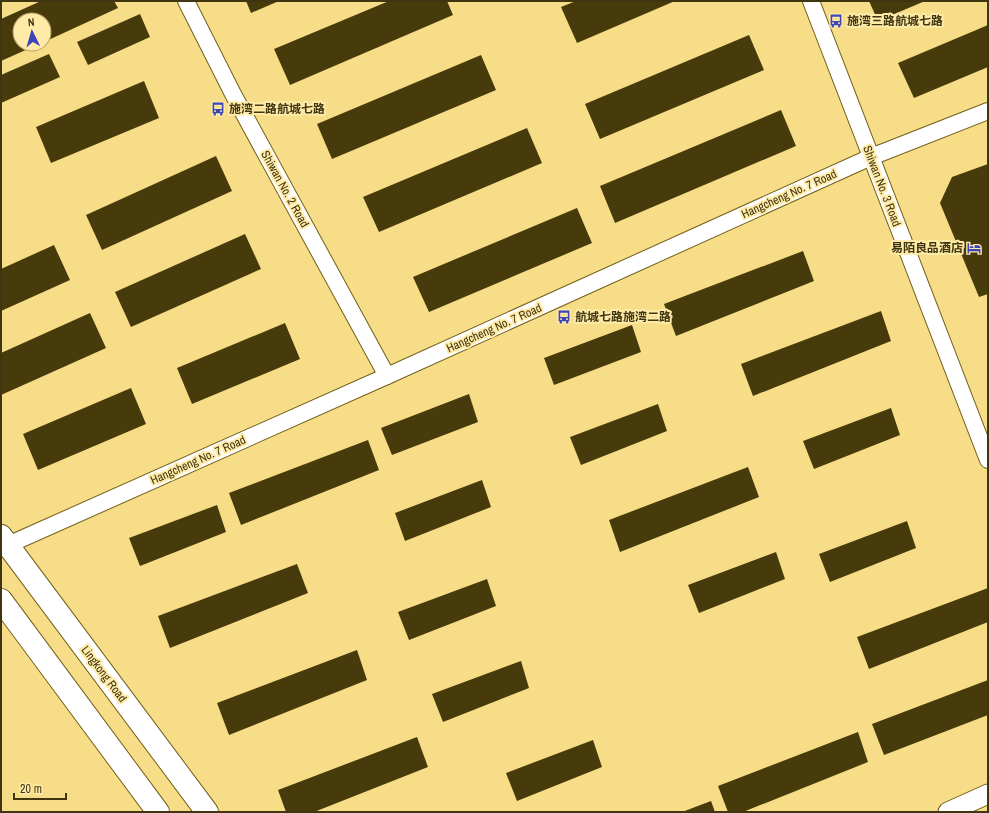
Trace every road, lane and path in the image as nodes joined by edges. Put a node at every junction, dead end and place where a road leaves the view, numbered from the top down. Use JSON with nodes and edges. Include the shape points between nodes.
{"nodes":[{"id":1,"x":186,"y":1,"type":"edge"},
{"id":2,"x":811,"y":1,"type":"edge"},
{"id":3,"x":988,"y":111,"type":"edge"},
{"id":4,"x":871,"y":157,"type":"junction"},
{"id":5,"x":387,"y":376,"type":"junction"},
{"id":6,"x":988,"y":460,"type":"edge"},
{"id":7,"x":3,"y":543,"type":"edge"},
{"id":8,"x":1,"y":600,"type":"edge"},
{"id":9,"x":988,"y":794,"type":"edge"},
{"id":10,"x":158,"y":812,"type":"edge"},
{"id":11,"x":207,"y":812,"type":"edge"},
{"id":12,"x":948,"y":812,"type":"edge"}],
"edges":[{"from":1,"to":5,"type":"street","name":"Shiwan No. 2 Road","via":[[233,94]]},
{"from":2,"to":4,"type":"street","name":"Shiwan No. 3 Road"},
{"from":3,"to":4,"type":"street","name":"Hangcheng No. 7 Road"},
{"from":4,"to":5,"type":"street","name":"Hangcheng No. 7 Road"},
{"from":4,"to":6,"type":"street","name":"Shiwan No. 3 Road"},
{"from":5,"to":7,"type":"street","name":"Hangcheng No. 7 Road"},
{"from":7,"to":11,"type":"main road","name":"Lingkong Road"},
{"from":8,"to":10,"type":"main road"},
{"from":9,"to":12,"type":"street"}]}
